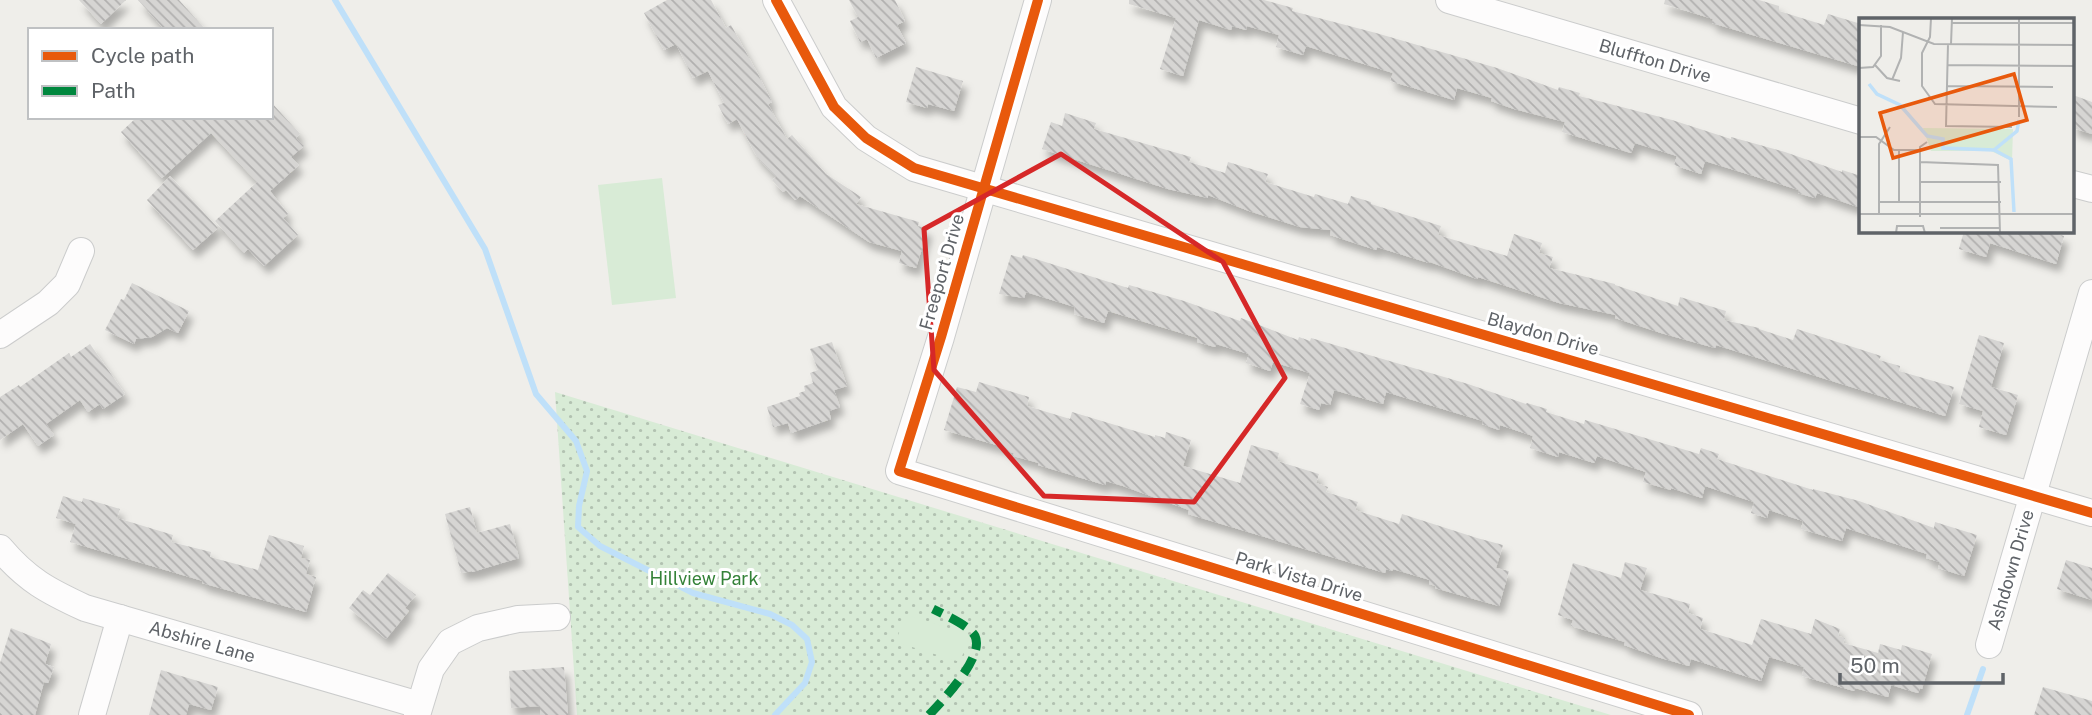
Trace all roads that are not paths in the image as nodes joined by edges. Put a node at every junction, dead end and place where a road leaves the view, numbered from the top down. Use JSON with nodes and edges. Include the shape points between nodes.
{"nodes":[{"id":1,"x":776,"y":0,"type":"edge"},
{"id":2,"x":1038,"y":0,"type":"edge"},
{"id":3,"x":1449,"y":0,"type":"edge"},
{"id":4,"x":1859,"y":120,"type":"edge"},
{"id":5,"x":2074,"y":184,"type":"edge"},
{"id":6,"x":984,"y":189,"type":"junction"},
{"id":7,"x":2092,"y":189,"type":"edge"},
{"id":8,"x":81,"y":251,"type":"dead end"},
{"id":9,"x":2092,"y":293,"type":"edge"},
{"id":10,"x":0,"y":335,"type":"edge"},
{"id":11,"x":900,"y":471,"type":"joint"},
{"id":12,"x":2032,"y":496,"type":"junction"},
{"id":13,"x":2092,"y":513,"type":"edge"},
{"id":14,"x":0,"y":548,"type":"edge"},
{"id":15,"x":557,"y":617,"type":"dead end"},
{"id":16,"x":120,"y":618,"type":"junction"},
{"id":17,"x":1989,"y":645,"type":"dead end"},
{"id":18,"x":418,"y":710,"type":"edge"},
{"id":19,"x":92,"y":715,"type":"edge"},
{"id":20,"x":1689,"y":715,"type":"edge"}],
"edges":[{"from":1,"to":6,"type":"street","name":"Blaydon Drive","via":[[834,107],[866,138],[914,168]]},
{"from":2,"to":6,"type":"street","name":"Freeport Drive"},
{"from":3,"to":4,"type":"street","name":"Bluffton Drive"},
{"from":5,"to":7,"type":"street"},
{"from":6,"to":11,"type":"street","name":"Freeport Drive"},
{"from":6,"to":12,"type":"street","name":"Blaydon Drive"},
{"from":8,"to":10,"type":"street","via":[[67,284],[48,303]]},
{"from":9,"to":12,"type":"street","name":"Ashdown Drive"},
{"from":11,"to":20,"type":"street","name":"Park Vista Drive"},
{"from":12,"to":13,"type":"street","name":"Blaydon Drive"},
{"from":12,"to":17,"type":"street","name":"Ashdown Drive"},
{"from":14,"to":16,"type":"street","name":"Abshire Lane","via":[[47,590]]},
{"from":15,"to":18,"type":"street","via":[[478,628],[450,642],[432,669]]},
{"from":16,"to":18,"type":"street","name":"Abshire Lane"},
{"from":16,"to":19,"type":"street"}]}
